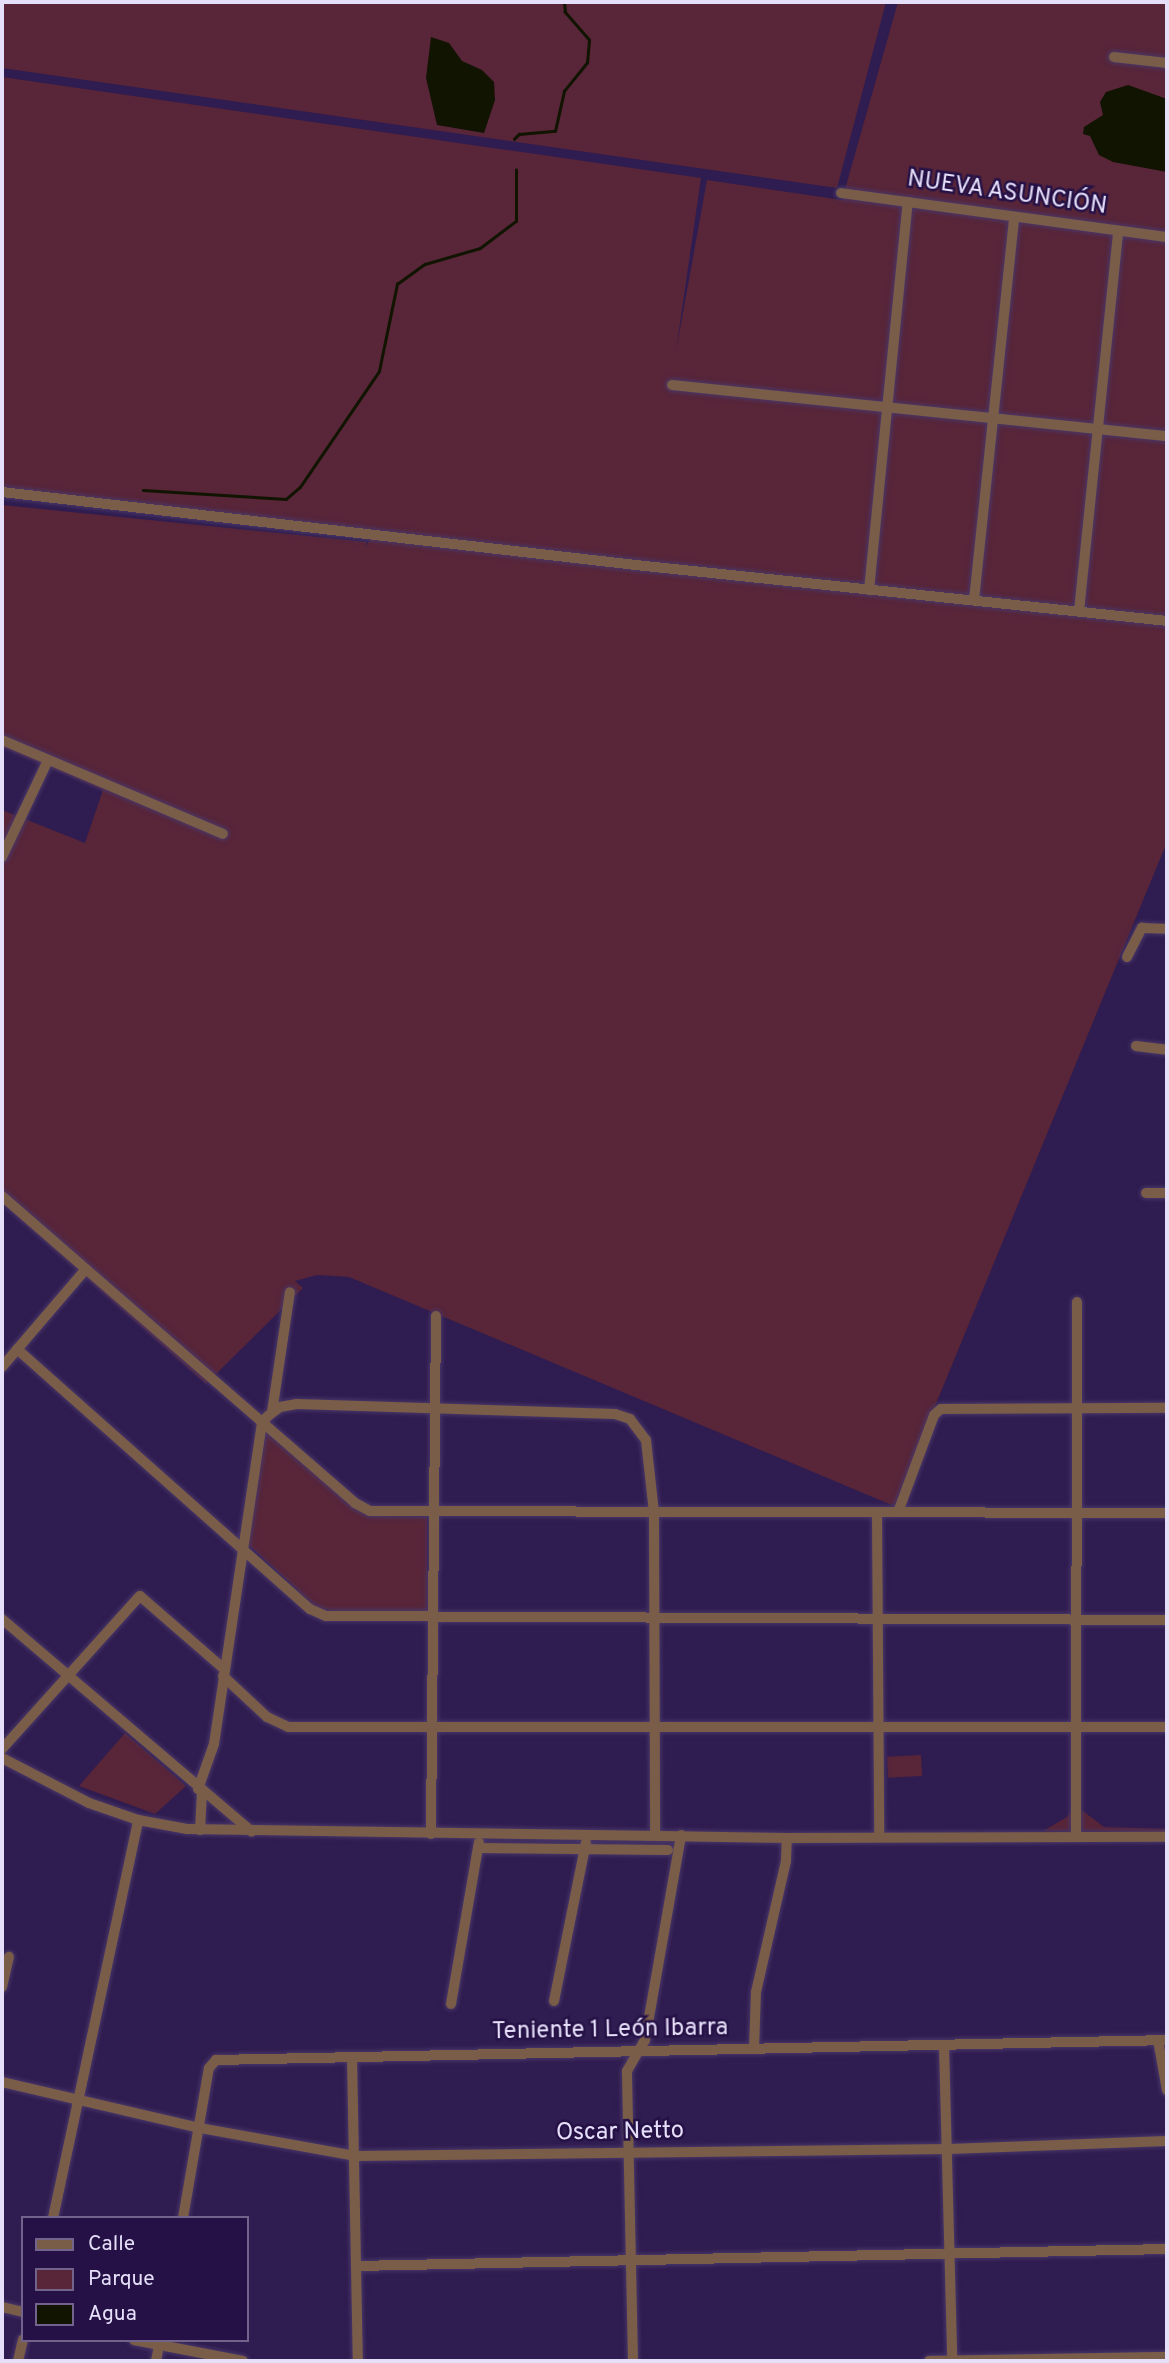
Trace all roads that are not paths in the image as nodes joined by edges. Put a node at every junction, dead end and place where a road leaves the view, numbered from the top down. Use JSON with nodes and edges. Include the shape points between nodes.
{"nodes":[{"id":1,"x":1114,"y":57,"type":"dead end"},
{"id":2,"x":1167,"y":63,"type":"edge"},
{"id":3,"x":841,"y":193,"type":"dead end"},
{"id":4,"x":908,"y":202,"type":"junction"},
{"id":5,"x":1014,"y":217,"type":"junction"},
{"id":6,"x":1118,"y":231,"type":"junction"},
{"id":7,"x":1167,"y":237,"type":"edge"},
{"id":8,"x":672,"y":385,"type":"dead end"},
{"id":9,"x":887,"y":407,"type":"junction"},
{"id":10,"x":993,"y":418,"type":"junction"},
{"id":11,"x":1098,"y":429,"type":"junction"},
{"id":12,"x":1167,"y":436,"type":"edge"},
{"id":13,"x":2,"y":492,"type":"edge"},
{"id":14,"x":869,"y":590,"type":"junction"},
{"id":15,"x":974,"y":600,"type":"junction"},
{"id":16,"x":1079,"y":611,"type":"junction"},
{"id":17,"x":1167,"y":621,"type":"edge"},
{"id":18,"x":2,"y":740,"type":"edge"},
{"id":19,"x":48,"y":760,"type":"junction"},
{"id":20,"x":223,"y":834,"type":"dead end"},
{"id":21,"x":2,"y":857,"type":"edge"},
{"id":22,"x":1167,"y":929,"type":"edge"},
{"id":23,"x":1126,"y":957,"type":"dead end"},
{"id":24,"x":1136,"y":1046,"type":"dead end"},
{"id":25,"x":1167,"y":1050,"type":"edge"},
{"id":26,"x":1146,"y":1193,"type":"dead end"},
{"id":27,"x":1167,"y":1193,"type":"edge"},
{"id":28,"x":4,"y":1202,"type":"edge"},
{"id":29,"x":86,"y":1269,"type":"junction"},
{"id":30,"x":290,"y":1292,"type":"dead end"},
{"id":31,"x":1077,"y":1302,"type":"dead end"},
{"id":32,"x":436,"y":1315,"type":"dead end"},
{"id":33,"x":16,"y":1349,"type":"junction"},
{"id":34,"x":2,"y":1367,"type":"edge"},
{"id":35,"x":435,"y":1406,"type":"junction"},
{"id":36,"x":1078,"y":1407,"type":"junction"},
{"id":37,"x":1167,"y":1408,"type":"edge"},
{"id":38,"x":272,"y":1412,"type":"junction"},
{"id":39,"x":261,"y":1422,"type":"junction"},
{"id":40,"x":654,"y":1512,"type":"junction"},
{"id":41,"x":877,"y":1512,"type":"junction"},
{"id":42,"x":898,"y":1512,"type":"junction"},
{"id":43,"x":434,"y":1513,"type":"junction"},
{"id":44,"x":1077,"y":1513,"type":"junction"},
{"id":45,"x":1167,"y":1513,"type":"edge"},
{"id":46,"x":242,"y":1549,"type":"junction"},
{"id":47,"x":433,"y":1618,"type":"junction"},
{"id":48,"x":652,"y":1618,"type":"junction"},
{"id":49,"x":2,"y":1619,"type":"edge"},
{"id":50,"x":878,"y":1619,"type":"junction"},
{"id":51,"x":1077,"y":1619,"type":"junction"},
{"id":52,"x":1167,"y":1620,"type":"edge"},
{"id":53,"x":223,"y":1673,"type":"junction"},
{"id":54,"x":69,"y":1677,"type":"junction"},
{"id":55,"x":878,"y":1726,"type":"junction"},
{"id":56,"x":1076,"y":1726,"type":"junction"},
{"id":57,"x":432,"y":1727,"type":"junction"},
{"id":58,"x":653,"y":1727,"type":"junction"},
{"id":59,"x":1167,"y":1727,"type":"edge"},
{"id":60,"x":2,"y":1749,"type":"edge"},
{"id":61,"x":2,"y":1758,"type":"edge"},
{"id":62,"x":200,"y":1790,"type":"junction"},
{"id":63,"x":138,"y":1820,"type":"junction"},
{"id":64,"x":200,"y":1829,"type":"junction"},
{"id":65,"x":252,"y":1833,"type":"junction"},
{"id":66,"x":431,"y":1834,"type":"junction"},
{"id":67,"x":480,"y":1834,"type":"junction"},
{"id":68,"x":587,"y":1835,"type":"junction"},
{"id":69,"x":655,"y":1835,"type":"junction"},
{"id":70,"x":681,"y":1835,"type":"junction"},
{"id":71,"x":879,"y":1836,"type":"junction"},
{"id":72,"x":1076,"y":1836,"type":"junction"},
{"id":73,"x":1167,"y":1837,"type":"edge"},
{"id":74,"x":787,"y":1838,"type":"junction"},
{"id":75,"x":584,"y":1847,"type":"junction"},
{"id":76,"x":478,"y":1848,"type":"junction"},
{"id":77,"x":673,"y":1850,"type":"junction"},
{"id":78,"x":9,"y":1957,"type":"dead end"},
{"id":79,"x":2,"y":1987,"type":"edge"},
{"id":80,"x":554,"y":2001,"type":"dead end"},
{"id":81,"x":451,"y":2004,"type":"dead end"},
{"id":82,"x":1163,"y":2040,"type":"edge"},
{"id":83,"x":944,"y":2045,"type":"junction"},
{"id":84,"x":754,"y":2049,"type":"junction"},
{"id":85,"x":638,"y":2051,"type":"junction"},
{"id":86,"x":352,"y":2057,"type":"junction"},
{"id":87,"x":2,"y":2082,"type":"edge"},
{"id":88,"x":1167,"y":2090,"type":"edge"},
{"id":89,"x":80,"y":2100,"type":"junction"},
{"id":90,"x":200,"y":2128,"type":"junction"},
{"id":91,"x":1167,"y":2141,"type":"edge"},
{"id":92,"x":949,"y":2149,"type":"junction"},
{"id":93,"x":629,"y":2154,"type":"junction"},
{"id":94,"x":356,"y":2155,"type":"junction"},
{"id":95,"x":53,"y":2216,"type":"edge"},
{"id":96,"x":183,"y":2216,"type":"edge"},
{"id":97,"x":1167,"y":2249,"type":"edge"},
{"id":98,"x":951,"y":2254,"type":"junction"},
{"id":99,"x":632,"y":2260,"type":"junction"},
{"id":100,"x":356,"y":2266,"type":"junction"},
{"id":101,"x":2,"y":2307,"type":"edge"},
{"id":102,"x":21,"y":2312,"type":"edge"},
{"id":103,"x":23,"y":2342,"type":"edge"},
{"id":104,"x":160,"y":2344,"type":"edge"},
{"id":105,"x":1167,"y":2357,"type":"edge"},
{"id":106,"x":18,"y":2361,"type":"edge"},
{"id":107,"x":156,"y":2361,"type":"edge"},
{"id":108,"x":243,"y":2361,"type":"edge"},
{"id":109,"x":358,"y":2361,"type":"edge"},
{"id":110,"x":634,"y":2361,"type":"edge"},
{"id":111,"x":929,"y":2361,"type":"edge"},
{"id":112,"x":953,"y":2361,"type":"edge"}],
"edges":[{"from":1,"to":2,"type":"street"},
{"from":3,"to":4,"type":"street","name":"NUEVA ASUNCIÓN"},
{"from":4,"to":5,"type":"street","name":"NUEVA ASUNCIÓN"},
{"from":4,"to":9,"type":"street"},
{"from":5,"to":6,"type":"street","name":"NUEVA ASUNCIÓN"},
{"from":5,"to":10,"type":"street"},
{"from":6,"to":7,"type":"street","name":"NUEVA ASUNCIÓN"},
{"from":6,"to":11,"type":"street"},
{"from":8,"to":9,"type":"street"},
{"from":9,"to":10,"type":"street"},
{"from":9,"to":14,"type":"street"},
{"from":10,"to":11,"type":"street"},
{"from":10,"to":15,"type":"street"},
{"from":11,"to":12,"type":"street"},
{"from":11,"to":16,"type":"street"},
{"from":13,"to":14,"type":"street"},
{"from":14,"to":15,"type":"street"},
{"from":15,"to":16,"type":"street"},
{"from":16,"to":17,"type":"street"},
{"from":18,"to":19,"type":"street"},
{"from":19,"to":20,"type":"street"},
{"from":19,"to":21,"type":"street"},
{"from":22,"to":23,"type":"street","via":[[1142,928]]},
{"from":24,"to":25,"type":"street"},
{"from":26,"to":27,"type":"street"},
{"from":28,"to":29,"type":"street"},
{"from":29,"to":33,"type":"street"},
{"from":29,"to":39,"type":"street"},
{"from":30,"to":38,"type":"street"},
{"from":31,"to":36,"type":"street"},
{"from":32,"to":35,"type":"street"},
{"from":33,"to":34,"type":"street"},
{"from":33,"to":46,"type":"street"},
{"from":35,"to":38,"type":"street","via":[[297,1404]]},
{"from":35,"to":40,"type":"street","via":[[630,1419],[646,1440]]},
{"from":35,"to":43,"type":"street"},
{"from":36,"to":37,"type":"street"},
{"from":36,"to":42,"type":"street","via":[[941,1409],[934,1415]]},
{"from":36,"to":44,"type":"street"},
{"from":38,"to":39,"type":"street"},
{"from":39,"to":43,"type":"street","via":[[361,1508]]},
{"from":39,"to":46,"type":"street"},
{"from":40,"to":41,"type":"street"},
{"from":40,"to":43,"type":"street"},
{"from":40,"to":48,"type":"street"},
{"from":41,"to":42,"type":"street"},
{"from":41,"to":50,"type":"street"},
{"from":42,"to":44,"type":"street"},
{"from":43,"to":47,"type":"street"},
{"from":44,"to":45,"type":"street"},
{"from":44,"to":51,"type":"street"},
{"from":46,"to":47,"type":"street","via":[[310,1609],[326,1616]]},
{"from":46,"to":53,"type":"street"},
{"from":47,"to":48,"type":"street"},
{"from":47,"to":57,"type":"street"},
{"from":48,"to":50,"type":"street"},
{"from":48,"to":58,"type":"street"},
{"from":49,"to":54,"type":"street"},
{"from":50,"to":51,"type":"street"},
{"from":50,"to":55,"type":"street"},
{"from":51,"to":52,"type":"street"},
{"from":51,"to":56,"type":"street"},
{"from":53,"to":54,"type":"street","via":[[140,1596]]},
{"from":53,"to":57,"type":"street","via":[[267,1717],[288,1727]]},
{"from":53,"to":62,"type":"street","via":[[214,1744]]},
{"from":54,"to":60,"type":"street"},
{"from":54,"to":62,"type":"street"},
{"from":55,"to":56,"type":"street"},
{"from":55,"to":58,"type":"street"},
{"from":55,"to":71,"type":"street"},
{"from":56,"to":59,"type":"street"},
{"from":56,"to":72,"type":"street"},
{"from":57,"to":58,"type":"street"},
{"from":57,"to":66,"type":"street"},
{"from":58,"to":69,"type":"street"},
{"from":61,"to":63,"type":"street","via":[[89,1803]]},
{"from":62,"to":64,"type":"street"},
{"from":62,"to":65,"type":"street"},
{"from":63,"to":64,"type":"street"},
{"from":63,"to":89,"type":"street"},
{"from":64,"to":65,"type":"street"},
{"from":65,"to":66,"type":"street"},
{"from":66,"to":67,"type":"street"},
{"from":67,"to":68,"type":"street"},
{"from":67,"to":76,"type":"street"},
{"from":68,"to":69,"type":"street"},
{"from":68,"to":75,"type":"street"},
{"from":69,"to":70,"type":"street"},
{"from":70,"to":74,"type":"street"},
{"from":70,"to":77,"type":"street"},
{"from":71,"to":72,"type":"street"},
{"from":71,"to":74,"type":"street"},
{"from":72,"to":73,"type":"street"},
{"from":74,"to":84,"type":"street","via":[[757,1992]]},
{"from":75,"to":76,"type":"street"},
{"from":75,"to":77,"type":"street"},
{"from":75,"to":80,"type":"street"},
{"from":76,"to":81,"type":"street"},
{"from":77,"to":85,"type":"street","via":[[645,2040]]},
{"from":78,"to":79,"type":"street"},
{"from":82,"to":83,"type":"street","name":"Teniente 1 León Ibarra"},
{"from":82,"to":88,"type":"street","via":[[1161,2074]]},
{"from":83,"to":84,"type":"street","name":"Teniente 1 León Ibarra"},
{"from":83,"to":92,"type":"street"},
{"from":84,"to":85,"type":"street","name":"Teniente 1 León Ibarra"},
{"from":85,"to":86,"type":"street","name":"Teniente 1 León Ibarra"},
{"from":85,"to":93,"type":"street","via":[[627,2071]]},
{"from":86,"to":90,"type":"street","name":"Teniente 1 León Ibarra","via":[[216,2060],[209,2068]]},
{"from":86,"to":94,"type":"street"},
{"from":87,"to":89,"type":"street","name":"Oscar Netto"},
{"from":89,"to":90,"type":"street","name":"Oscar Netto"},
{"from":89,"to":95,"type":"street"},
{"from":90,"to":94,"type":"street","name":"Oscar Netto"},
{"from":90,"to":96,"type":"street","name":"Teniente 1 León Ibarra"},
{"from":91,"to":92,"type":"street","name":"Oscar Netto"},
{"from":92,"to":93,"type":"street","name":"Oscar Netto"},
{"from":92,"to":98,"type":"street"},
{"from":93,"to":94,"type":"street","name":"Oscar Netto"},
{"from":93,"to":99,"type":"street"},
{"from":94,"to":100,"type":"street"},
{"from":97,"to":98,"type":"street"},
{"from":98,"to":99,"type":"street"},
{"from":98,"to":112,"type":"street"},
{"from":99,"to":100,"type":"street"},
{"from":99,"to":110,"type":"street"},
{"from":100,"to":109,"type":"street"},
{"from":101,"to":102,"type":"street"},
{"from":103,"to":106,"type":"street"},
{"from":104,"to":107,"type":"street"},
{"from":104,"to":108,"type":"street"},
{"from":105,"to":112,"type":"street"},
{"from":111,"to":112,"type":"street"}]}
